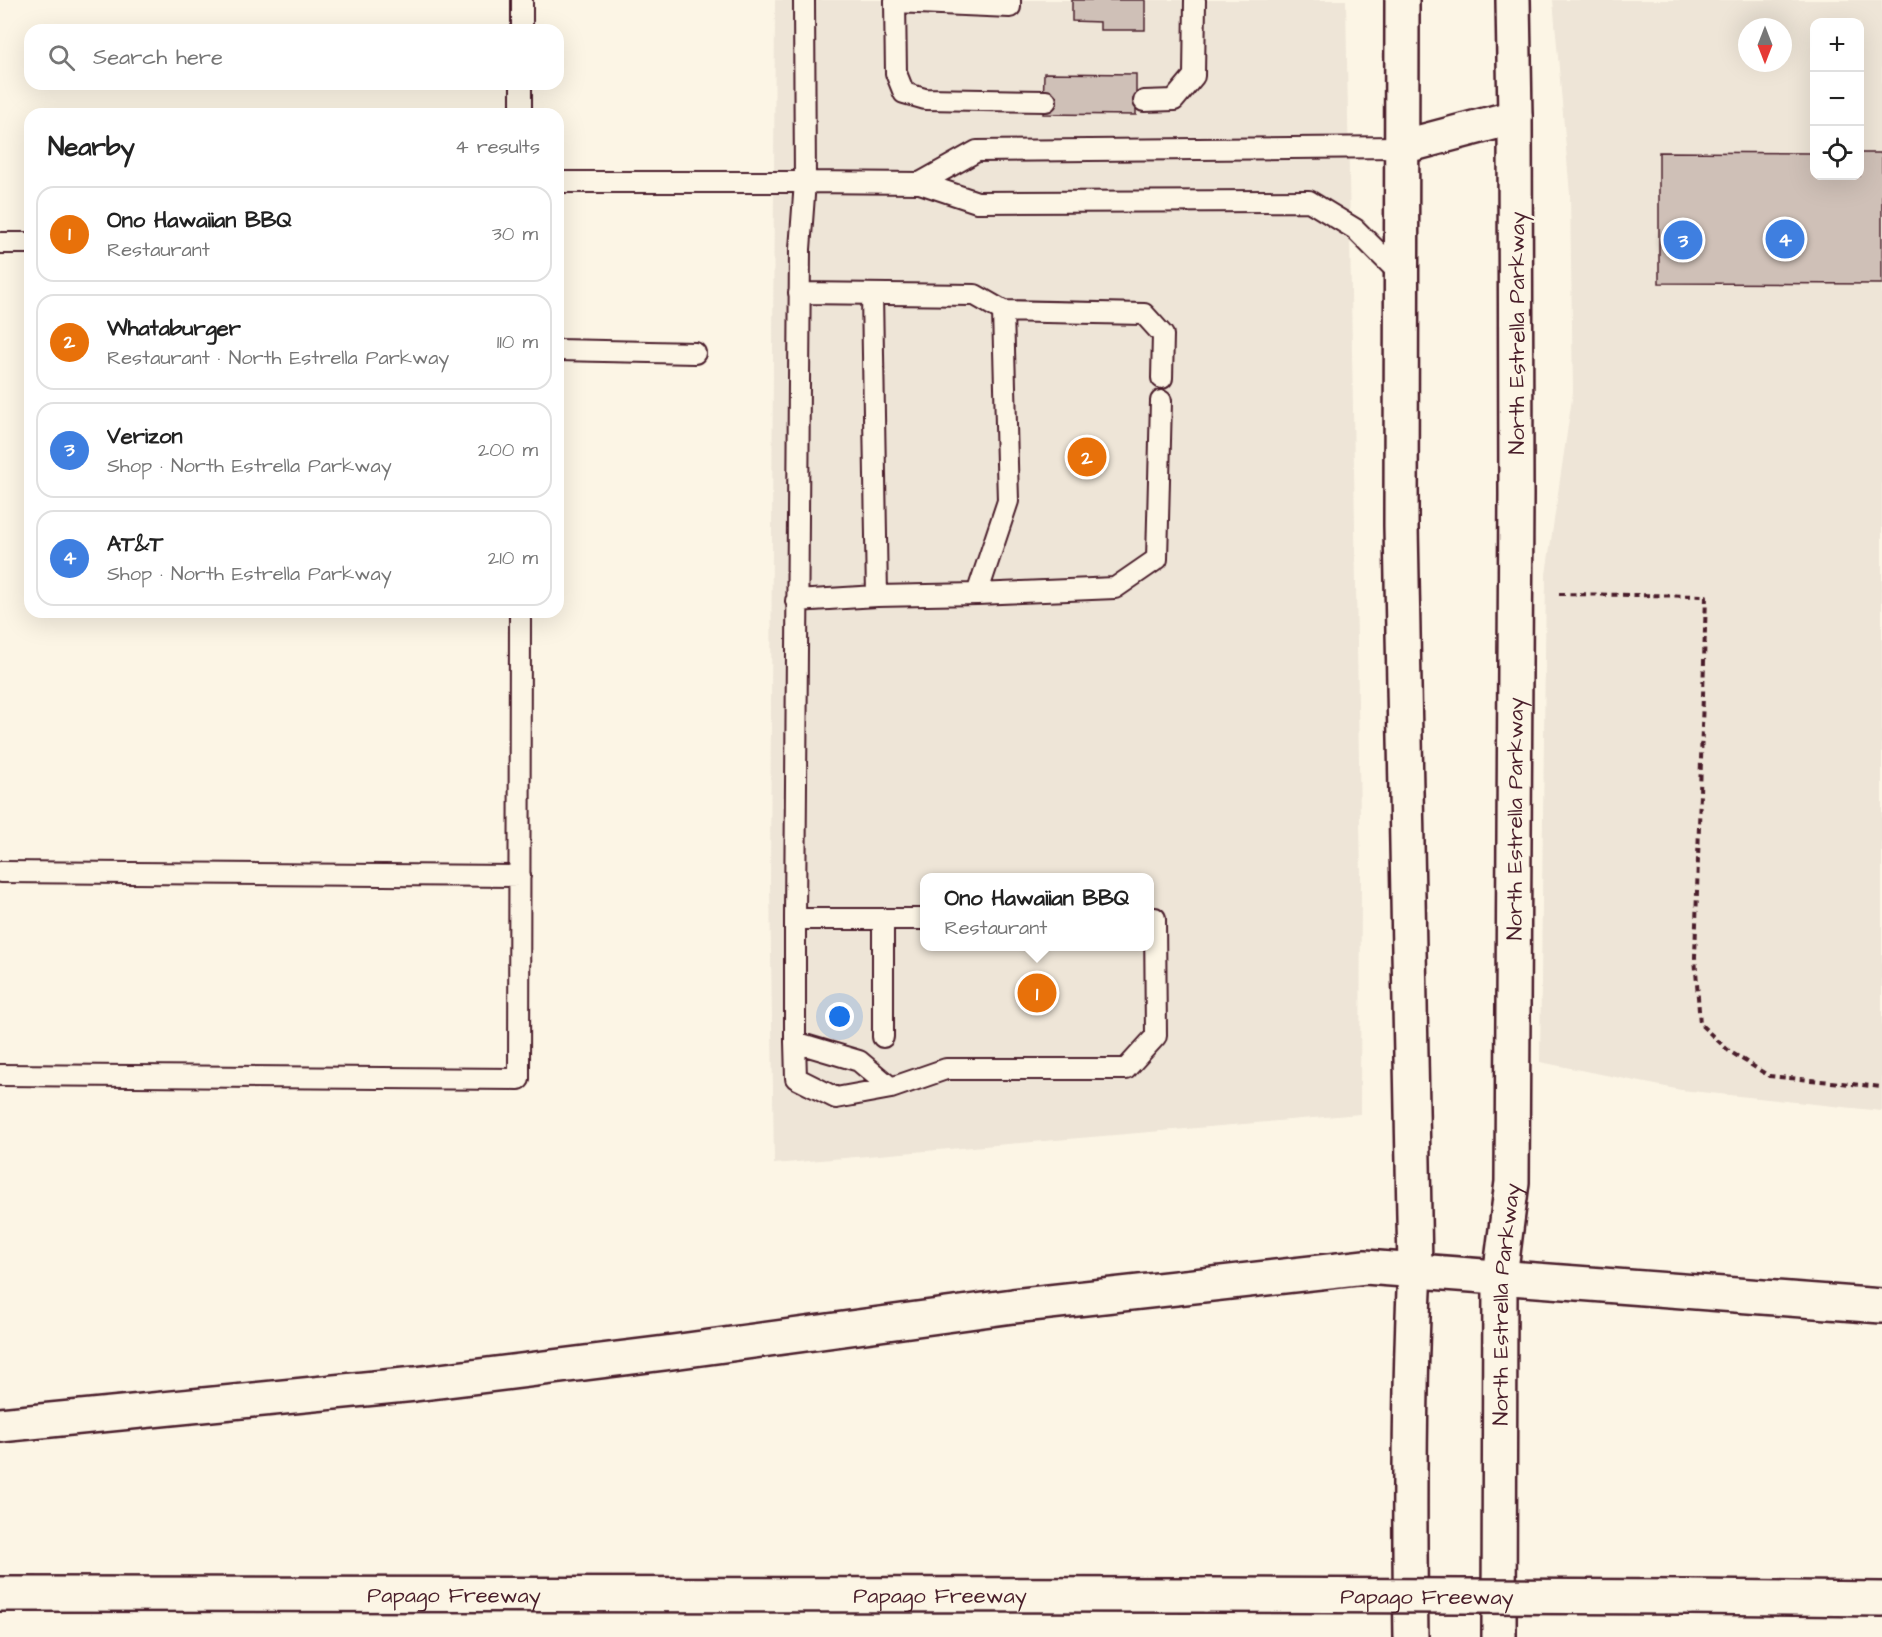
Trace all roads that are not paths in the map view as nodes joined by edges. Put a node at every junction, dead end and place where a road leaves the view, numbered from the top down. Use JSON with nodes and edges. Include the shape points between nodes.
{"nodes":[{"id":1,"x":522,"y":0,"type":"edge"},
{"id":2,"x":804,"y":0,"type":"edge"},
{"id":3,"x":1010,"y":0,"type":"edge"},
{"id":4,"x":1195,"y":0,"type":"edge"},
{"id":5,"x":1402,"y":0,"type":"edge"},
{"id":6,"x":1513,"y":0,"type":"edge"},
{"id":7,"x":895,"y":1,"type":"edge"},
{"id":8,"x":522,"y":24,"type":"edge"},
{"id":9,"x":521,"y":90,"type":"edge"},
{"id":10,"x":1046,"y":101,"type":"dead end"},
{"id":11,"x":1144,"y":101,"type":"dead end"},
{"id":12,"x":521,"y":108,"type":"edge"},
{"id":13,"x":1515,"y":117,"type":"junction"},
{"id":14,"x":1402,"y":147,"type":"junction"},
{"id":15,"x":564,"y":182,"type":"edge"},
{"id":16,"x":805,"y":182,"type":"junction"},
{"id":17,"x":920,"y":183,"type":"junction"},
{"id":18,"x":0,"y":243,"type":"edge"},
{"id":19,"x":24,"y":243,"type":"edge"},
{"id":20,"x":1402,"y":276,"type":"junction"},
{"id":21,"x":800,"y":293,"type":"junction"},
{"id":22,"x":872,"y":294,"type":"junction"},
{"id":23,"x":1003,"y":311,"type":"junction"},
{"id":24,"x":564,"y":350,"type":"edge"},
{"id":25,"x":694,"y":353,"type":"dead end"},
{"id":26,"x":1162,"y":378,"type":"dead end"},
{"id":27,"x":1161,"y":401,"type":"dead end"},
{"id":28,"x":977,"y":594,"type":"junction"},
{"id":29,"x":877,"y":596,"type":"junction"},
{"id":30,"x":796,"y":601,"type":"junction"},
{"id":31,"x":520,"y":618,"type":"edge"},
{"id":32,"x":0,"y":872,"type":"edge"},
{"id":33,"x":520,"y":876,"type":"junction"},
{"id":34,"x":1154,"y":918,"type":"edge"},
{"id":35,"x":795,"y":919,"type":"junction"},
{"id":36,"x":883,"y":919,"type":"junction"},
{"id":37,"x":920,"y":919,"type":"edge"},
{"id":38,"x":883,"y":1037,"type":"dead end"},
{"id":39,"x":795,"y":1042,"type":"junction"},
{"id":40,"x":0,"y":1075,"type":"edge"},
{"id":41,"x":891,"y":1088,"type":"junction"},
{"id":42,"x":1415,"y":1269,"type":"junction"},
{"id":43,"x":1500,"y":1277,"type":"junction"},
{"id":44,"x":1882,"y":1306,"type":"edge"},
{"id":45,"x":0,"y":1425,"type":"edge"},
{"id":46,"x":0,"y":1594,"type":"edge"},
{"id":47,"x":1882,"y":1599,"type":"edge"},
{"id":48,"x":1411,"y":1637,"type":"edge"},
{"id":49,"x":1499,"y":1637,"type":"edge"}],
"edges":[{"from":1,"to":8,"type":"lane"},
{"from":2,"to":16,"type":"lane"},
{"from":3,"to":7,"type":"lane","via":[[1010,7]]},
{"from":4,"to":11,"type":"lane","via":[[1194,76],[1174,100]]},
{"from":5,"to":14,"type":"main road"},
{"from":6,"to":13,"type":"main road","name":"North Estrella Parkway"},
{"from":7,"to":10,"type":"lane","via":[[896,74],[904,93],[925,99]]},
{"from":9,"to":12,"type":"lane"},
{"from":13,"to":14,"type":"main road"},
{"from":13,"to":43,"type":"main road","name":"North Estrella Parkway","via":[[1512,1171]]},
{"from":14,"to":17,"type":"lane","via":[[977,151]]},
{"from":14,"to":20,"type":"main road"},
{"from":15,"to":16,"type":"lane"},
{"from":16,"to":17,"type":"lane"},
{"from":16,"to":21,"type":"lane"},
{"from":17,"to":20,"type":"lane","via":[[977,202],[1309,201],[1355,229]]},
{"from":18,"to":19,"type":"lane"},
{"from":20,"to":42,"type":"main road","via":[[1401,526]]},
{"from":21,"to":22,"type":"lane"},
{"from":21,"to":30,"type":"lane"},
{"from":22,"to":23,"type":"lane","via":[[975,295]]},
{"from":22,"to":29,"type":"lane"},
{"from":23,"to":26,"type":"lane","via":[[1144,314],[1163,335]]},
{"from":23,"to":28,"type":"lane","via":[[1008,501]]},
{"from":24,"to":25,"type":"lane"},
{"from":27,"to":28,"type":"lane","via":[[1157,559],[1115,588]]},
{"from":28,"to":29,"type":"lane"},
{"from":29,"to":30,"type":"lane"},
{"from":30,"to":35,"type":"lane"},
{"from":31,"to":33,"type":"lane"},
{"from":32,"to":33,"type":"lane"},
{"from":33,"to":40,"type":"lane","via":[[519,1079]]},
{"from":34,"to":41,"type":"lane","via":[[1156,1036],[1126,1069],[946,1069]]},
{"from":35,"to":36,"type":"lane"},
{"from":35,"to":39,"type":"lane"},
{"from":36,"to":37,"type":"lane"},
{"from":36,"to":38,"type":"lane"},
{"from":39,"to":41,"type":"lane","via":[[859,1061]]},
{"from":39,"to":41,"type":"lane","via":[[796,1078],[836,1098]]},
{"from":42,"to":43,"type":"main road"},
{"from":42,"to":45,"type":"main road","via":[[1365,1267],[1258,1278],[415,1384]]},
{"from":42,"to":48,"type":"main road","via":[[1409,1503]]},
{"from":43,"to":44,"type":"main road"},
{"from":43,"to":49,"type":"main road","name":"North Estrella Parkway"},
{"from":46,"to":47,"type":"main road","name":"Papago Freeway","bridge":true}]}
